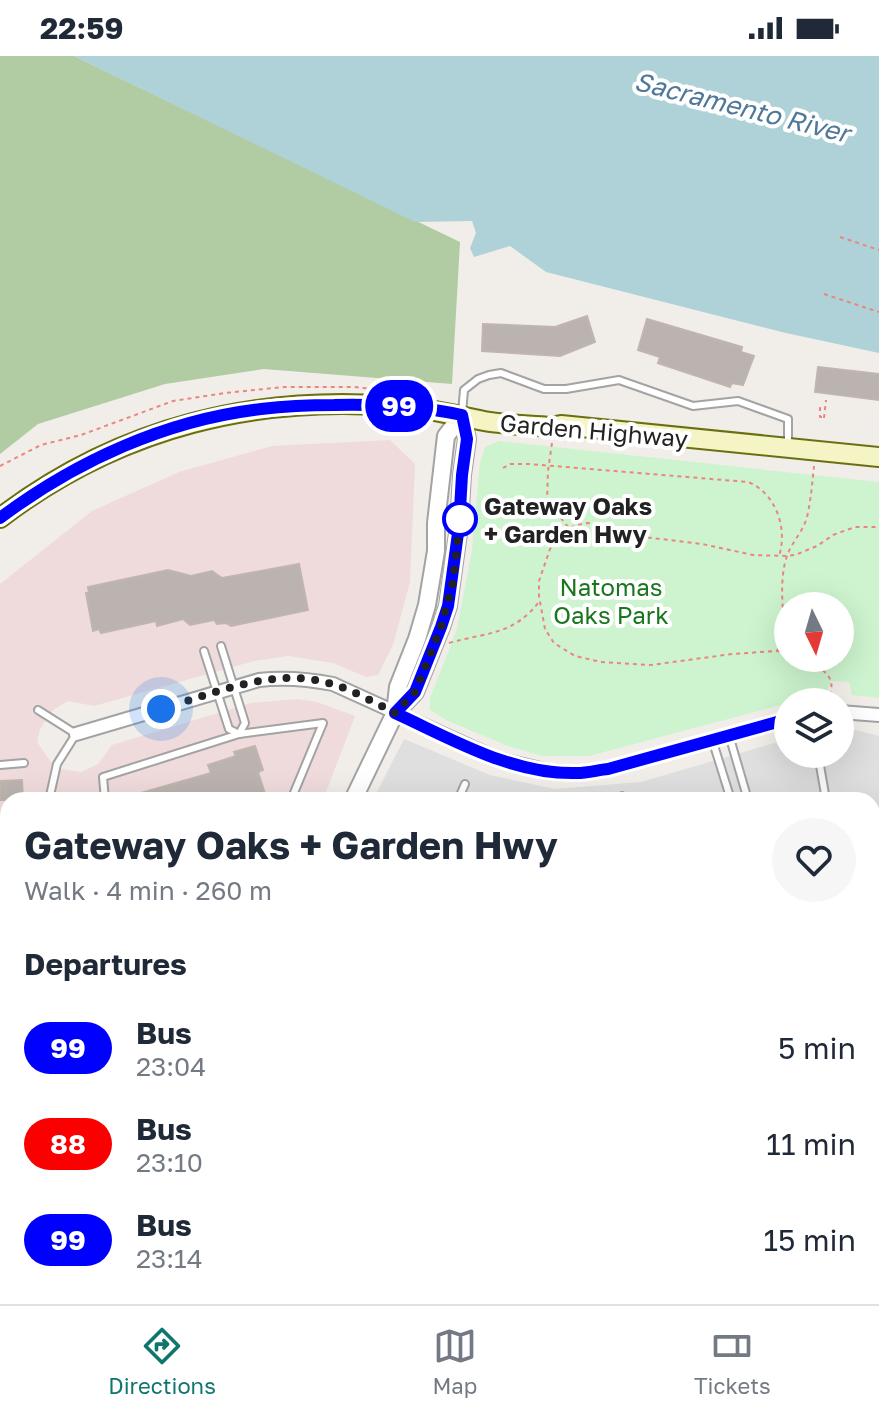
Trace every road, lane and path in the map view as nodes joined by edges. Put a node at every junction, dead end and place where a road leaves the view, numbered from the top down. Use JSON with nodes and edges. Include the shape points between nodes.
{"nodes":[{"id":1,"x":840,"y":237,"type":"dead end"},
{"id":2,"x":879,"y":250,"type":"edge"},
{"id":3,"x":824,"y":294,"type":"dead end"},
{"id":4,"x":879,"y":312,"type":"edge"},
{"id":5,"x":826,"y":400,"type":"dead end"},
{"id":6,"x":462,"y":415,"type":"junction"},
{"id":7,"x":823,"y":418,"type":"dead end"},
{"id":8,"x":553,"y":437,"type":"dead end"},
{"id":9,"x":788,"y":448,"type":"junction"},
{"id":10,"x":816,"y":450,"type":"junction"},
{"id":11,"x":879,"y":457,"type":"edge"},
{"id":12,"x":548,"y":466,"type":"junction"},
{"id":13,"x":503,"y":468,"type":"dead end"},
{"id":14,"x":0,"y":518,"type":"edge"},
{"id":15,"x":879,"y":527,"type":"edge"},
{"id":16,"x":569,"y":529,"type":"junction"},
{"id":17,"x":787,"y":556,"type":"junction"},
{"id":18,"x":779,"y":557,"type":"junction"},
{"id":19,"x":783,"y":592,"type":"edge"},
{"id":20,"x":539,"y":602,"type":"junction"},
{"id":21,"x":448,"y":643,"type":"dead end"},
{"id":22,"x":221,"y":646,"type":"dead end"},
{"id":23,"x":204,"y":651,"type":"dead end"},
{"id":24,"x":774,"y":651,"type":"edge"},
{"id":25,"x":234,"y":687,"type":"junction"},
{"id":26,"x":217,"y":692,"type":"junction"},
{"id":27,"x":38,"y":710,"type":"dead end"},
{"id":28,"x":395,"y":713,"type":"junction"},
{"id":29,"x":854,"y":713,"type":"edge"},
{"id":30,"x":879,"y":715,"type":"edge"},
{"id":31,"x":774,"y":723,"type":"edge"},
{"id":32,"x":76,"y":734,"type":"junction"},
{"id":33,"x":239,"y":734,"type":"junction"},
{"id":34,"x":729,"y":735,"type":"junction"},
{"id":35,"x":712,"y":739,"type":"junction"},
{"id":36,"x":24,"y":763,"type":"dead end"},
{"id":37,"x":0,"y":765,"type":"edge"},
{"id":38,"x":820,"y":768,"type":"edge"},
{"id":39,"x":465,"y":784,"type":"dead end"},
{"id":40,"x":51,"y":792,"type":"edge"},
{"id":41,"x":104,"y":792,"type":"edge"},
{"id":42,"x":294,"y":792,"type":"edge"},
{"id":43,"x":357,"y":792,"type":"edge"},
{"id":44,"x":462,"y":792,"type":"edge"},
{"id":45,"x":729,"y":792,"type":"edge"},
{"id":46,"x":746,"y":792,"type":"edge"},
{"id":47,"x":825,"y":792,"type":"edge"}],
"edges":[{"from":1,"to":2,"type":"path"},
{"from":3,"to":4,"type":"path"},
{"from":5,"to":7,"type":"path"},
{"from":6,"to":9,"type":"main road","name":"Garden Highway"},
{"from":6,"to":9,"type":"lane","via":[[464,390],[489,375],[501,373],[544,389],[619,380],[693,406],[738,401],[788,419]]},
{"from":6,"to":14,"type":"main road","name":"Garden Highway","via":[[371,404],[225,415],[156,434],[86,463]]},
{"from":6,"to":28,"type":"street","via":[[446,436],[427,605],[398,687]]},
{"from":6,"to":28,"type":"street","via":[[467,439],[448,606],[415,692]]},
{"from":8,"to":12,"type":"path"},
{"from":9,"to":10,"type":"main road","name":"Garden Highway"},
{"from":10,"to":11,"type":"main road","name":"Garden Highway"},
{"from":10,"to":17,"type":"path","via":[[806,519]]},
{"from":12,"to":13,"type":"path"},
{"from":12,"to":16,"type":"path","via":[[547,501]]},
{"from":12,"to":18,"type":"path","via":[[755,485],[776,511],[783,535]]},
{"from":15,"to":17,"type":"path","via":[[855,527]]},
{"from":16,"to":18,"type":"path","via":[[596,524],[636,536]]},
{"from":16,"to":20,"type":"path","via":[[550,549],[539,581]]},
{"from":17,"to":18,"type":"path"},
{"from":17,"to":19,"type":"path"},
{"from":20,"to":21,"type":"path","via":[[529,615],[501,632]]},
{"from":20,"to":24,"type":"path","via":[[554,643],[575,656],[601,662],[661,664]]},
{"from":22,"to":25,"type":"lane"},
{"from":23,"to":26,"type":"lane"},
{"from":25,"to":26,"type":"street"},
{"from":25,"to":28,"type":"street","via":[[277,677],[313,680]]},
{"from":25,"to":33,"type":"lane","via":[[245,723]]},
{"from":26,"to":32,"type":"street"},
{"from":26,"to":33,"type":"lane","via":[[229,729]]},
{"from":27,"to":32,"type":"lane"},
{"from":28,"to":35,"type":"street","via":[[498,759],[549,771],[608,769]]},
{"from":28,"to":43,"type":"street"},
{"from":29,"to":30,"type":"street"},
{"from":31,"to":34,"type":"street"},
{"from":32,"to":40,"type":"lane","via":[[57,764]]},
{"from":33,"to":41,"type":"lane","via":[[103,777]]},
{"from":33,"to":42,"type":"lane","via":[[323,723]]},
{"from":34,"to":35,"type":"street"},
{"from":34,"to":46,"type":"lane"},
{"from":35,"to":45,"type":"lane"},
{"from":36,"to":37,"type":"lane"},
{"from":38,"to":47,"type":"lane"},
{"from":39,"to":44,"type":"lane"}]}
